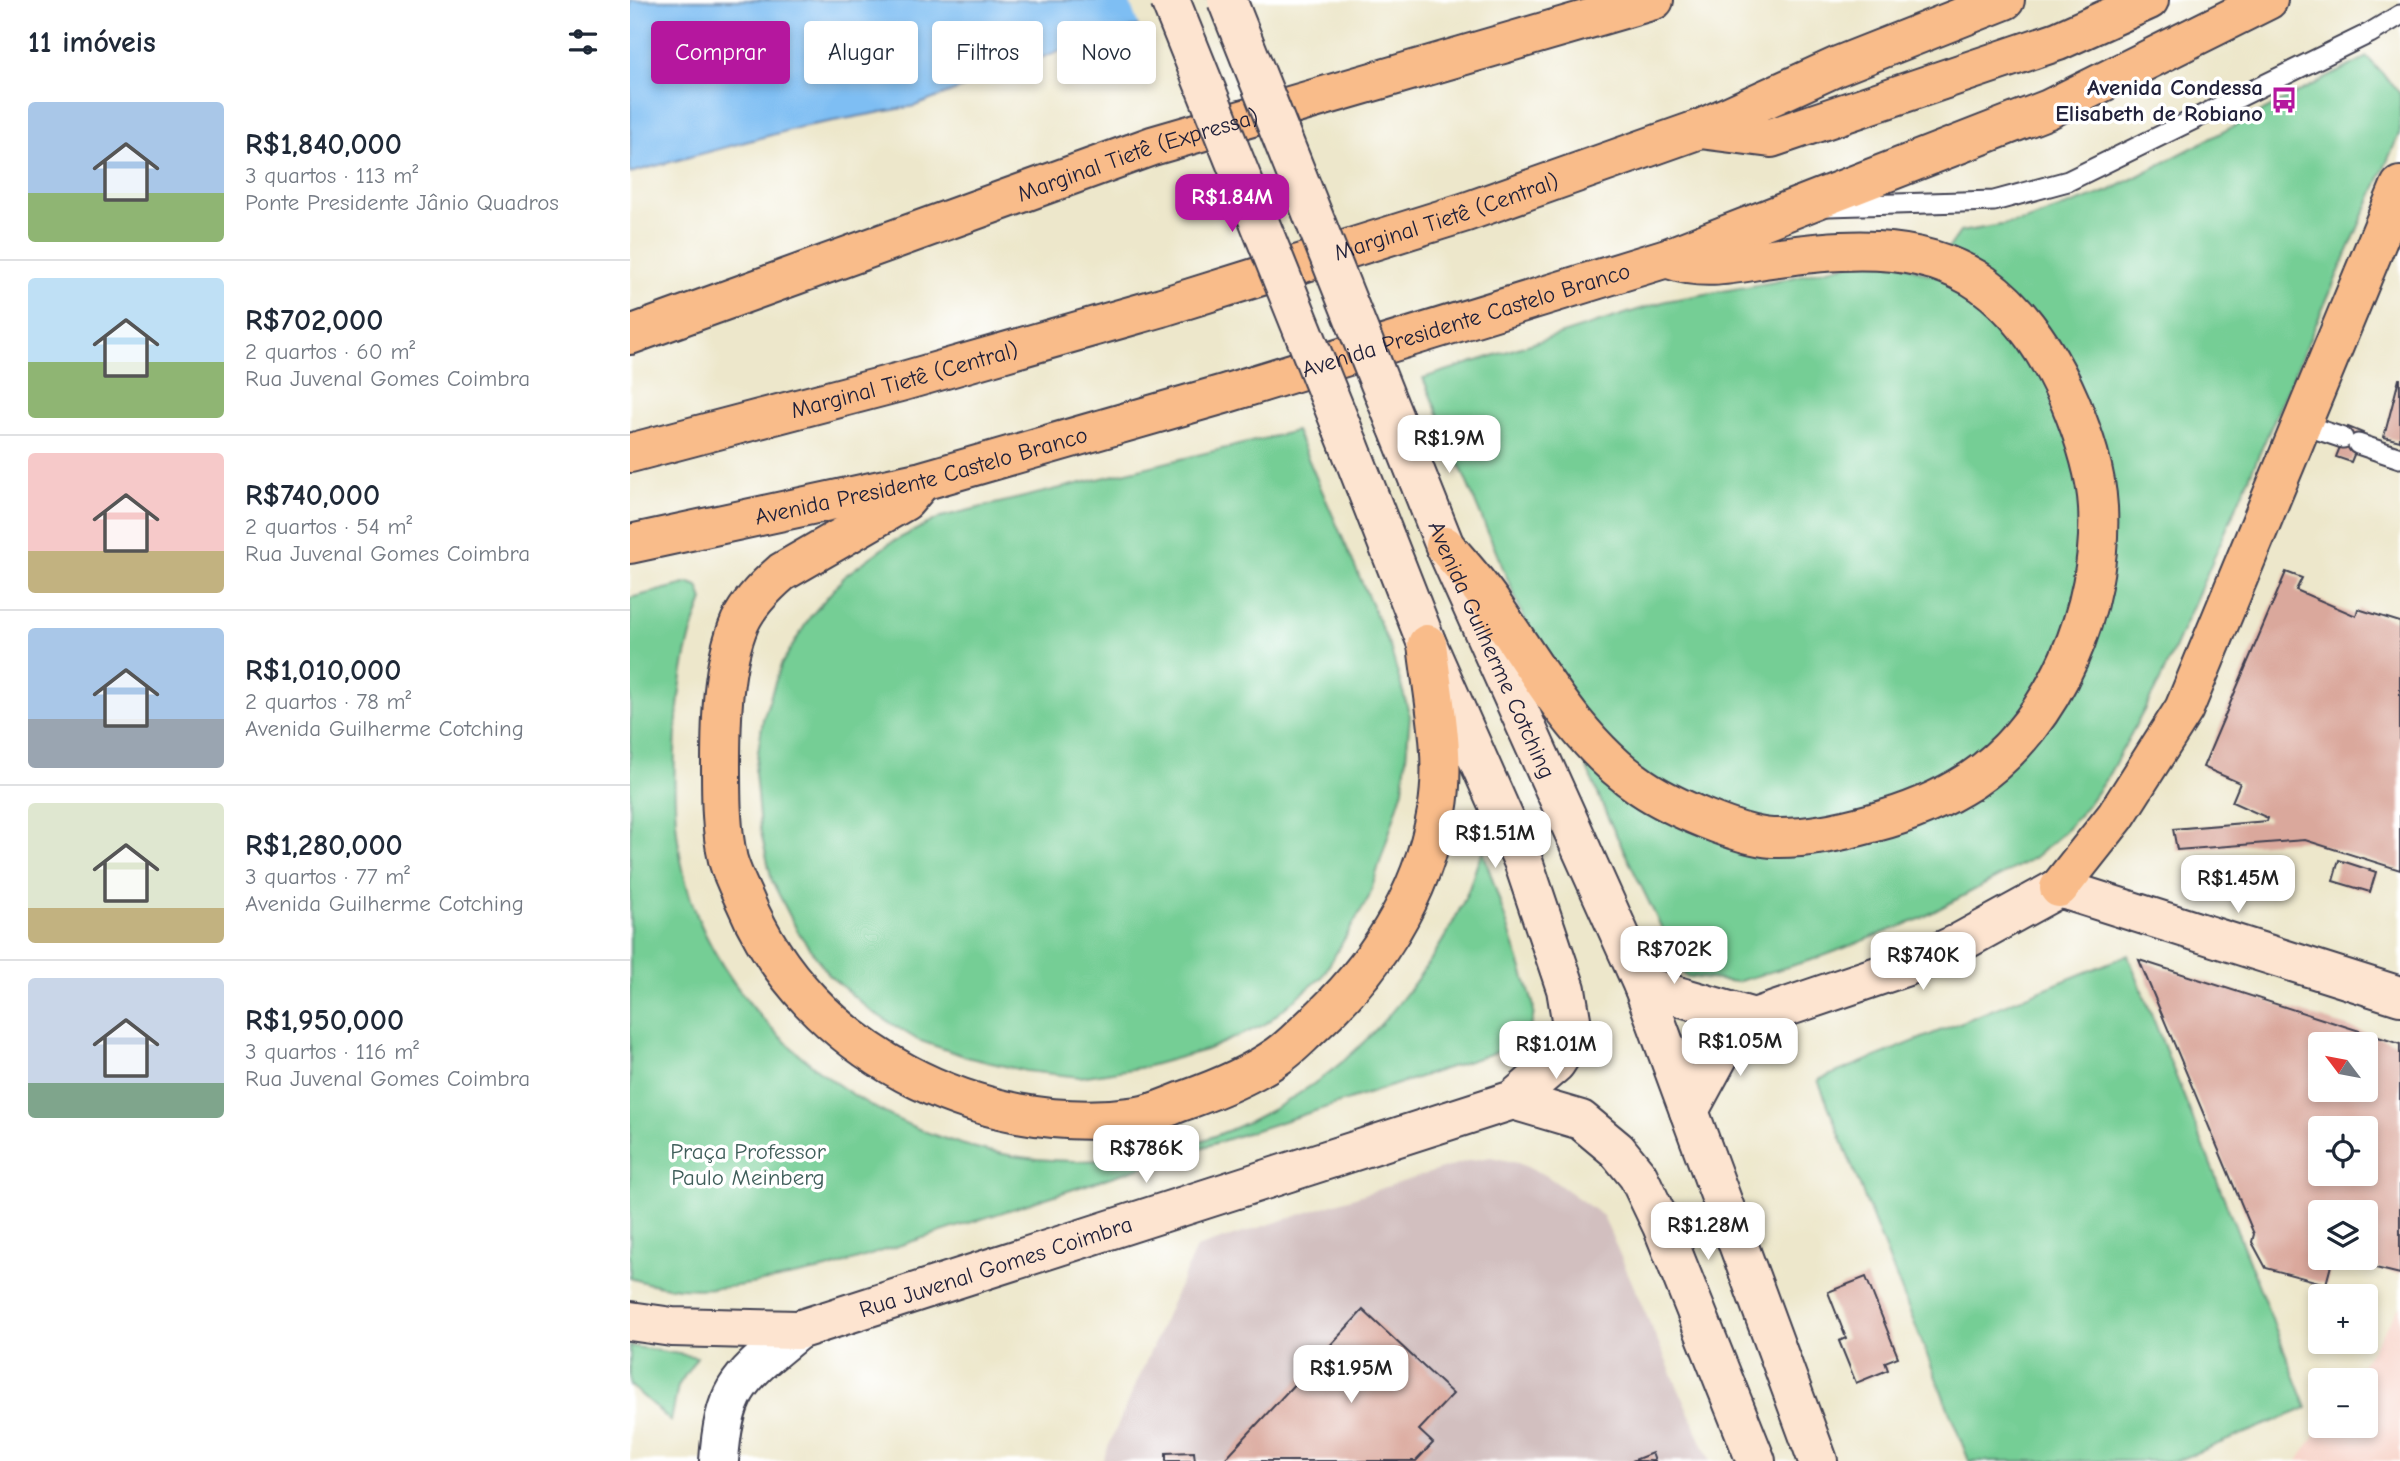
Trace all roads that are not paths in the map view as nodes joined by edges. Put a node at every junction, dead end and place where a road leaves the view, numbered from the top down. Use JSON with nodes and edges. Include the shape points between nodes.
{"nodes":[{"id":1,"x":1170,"y":0,"type":"edge"},
{"id":2,"x":1227,"y":0,"type":"edge"},
{"id":3,"x":1654,"y":0,"type":"edge"},
{"id":4,"x":2005,"y":0,"type":"edge"},
{"id":5,"x":2149,"y":0,"type":"edge"},
{"id":6,"x":2268,"y":0,"type":"edge"},
{"id":7,"x":2400,"y":15,"type":"edge"},
{"id":8,"x":1700,"y":129,"type":"junction"},
{"id":9,"x":2400,"y":186,"type":"edge"},
{"id":10,"x":1800,"y":207,"type":"junction"},
{"id":11,"x":1667,"y":258,"type":"junction"},
{"id":12,"x":630,"y":335,"type":"edge"},
{"id":13,"x":2301,"y":424,"type":"junction"},
{"id":14,"x":630,"y":453,"type":"edge"},
{"id":15,"x":2400,"y":458,"type":"edge"},
{"id":16,"x":922,"y":481,"type":"junction"},
{"id":17,"x":630,"y":544,"type":"edge"},
{"id":18,"x":1445,"y":546,"type":"junction"},
{"id":19,"x":1427,"y":644,"type":"junction"},
{"id":20,"x":2059,"y":888,"type":"junction"},
{"id":21,"x":1643,"y":986,"type":"junction"},
{"id":22,"x":2400,"y":996,"type":"edge"},
{"id":23,"x":1754,"y":1018,"type":"junction"},
{"id":24,"x":1513,"y":1100,"type":"junction"},
{"id":25,"x":1689,"y":1111,"type":"junction"},
{"id":26,"x":630,"y":1321,"type":"edge"},
{"id":27,"x":798,"y":1330,"type":"junction"},
{"id":28,"x":719,"y":1461,"type":"edge"},
{"id":29,"x":1756,"y":1461,"type":"edge"},
{"id":30,"x":1818,"y":1461,"type":"edge"}],
"edges":[{"from":1,"to":19,"type":"main road","bridge":true},
{"from":2,"to":18,"type":"main road","name":"Avenida Guilherme Cotching","bridge":true},
{"from":3,"to":12,"type":"highway","name":"Marginal Tietê (Expressa)","via":[[1152,146]]},
{"from":4,"to":8,"type":"highway","name":"Marginal Tietê (Central)","via":[[1838,66]]},
{"from":5,"to":8,"type":"highway","via":[[2058,41],[1771,138]]},
{"from":6,"to":10,"type":"highway","name":"Avenida Presidente Castelo Branco","via":[[2049,109]]},
{"from":7,"to":10,"type":"lane","via":[[2068,181],[1993,201]]},
{"from":8,"to":14,"type":"highway","name":"Marginal Tietê (Central)","via":[[1466,212],[1162,307]]},
{"from":9,"to":13,"type":"highway"},
{"from":10,"to":11,"type":"highway","name":"Avenida Presidente Castelo Branco"},
{"from":11,"to":16,"type":"highway","name":"Avenida Presidente Castelo Branco"},
{"from":11,"to":18,"type":"highway","via":[[1706,267],[1818,253],[1869,250],[1912,254],[1939,260],[1983,285],[2018,316],[2056,370],[2086,441],[2098,506],[2097,559],[2083,621],[2060,678],[2019,739],[1973,779],[1910,813],[1828,835],[1768,838],[1689,814],[1640,786],[1597,747]]},
{"from":13,"to":15,"type":"lane"},
{"from":13,"to":20,"type":"highway","via":[[2184,709],[2116,816]]},
{"from":16,"to":17,"type":"highway","name":"Avenida Presidente Castelo Branco"},
{"from":16,"to":19,"type":"highway","via":[[905,501],[782,572],[741,621],[729,663],[721,737],[721,801],[729,861],[755,926],[792,984],[840,1030],[902,1072],[967,1100],[1015,1114],[1082,1119],[1140,1116],[1212,1091],[1279,1056],[1335,1005],[1380,951],[1403,914],[1438,810],[1436,719]]},
{"from":18,"to":21,"type":"main road","name":"Avenida Guilherme Cotching"},
{"from":19,"to":24,"type":"main road","via":[[1523,861],[1566,989],[1572,1025],[1565,1049],[1556,1063]]},
{"from":20,"to":22,"type":"main road"},
{"from":20,"to":23,"type":"main road","via":[[1913,964]]},
{"from":21,"to":23,"type":"main road"},
{"from":21,"to":25,"type":"main road","name":"Avenida Guilherme Cotching"},
{"from":23,"to":25,"type":"main road","via":[[1720,1054]]},
{"from":24,"to":27,"type":"main road","name":"Rua Juvenal Gomes Coimbra"},
{"from":24,"to":29,"type":"main road","via":[[1581,1120],[1618,1150],[1638,1177]]},
{"from":25,"to":30,"type":"main road","name":"Avenida Guilherme Cotching"},
{"from":26,"to":27,"type":"main road","name":"Rua Juvenal Gomes Coimbra","via":[[672,1327]]},
{"from":27,"to":28,"type":"street","via":[[742,1378],[726,1409]]}]}
